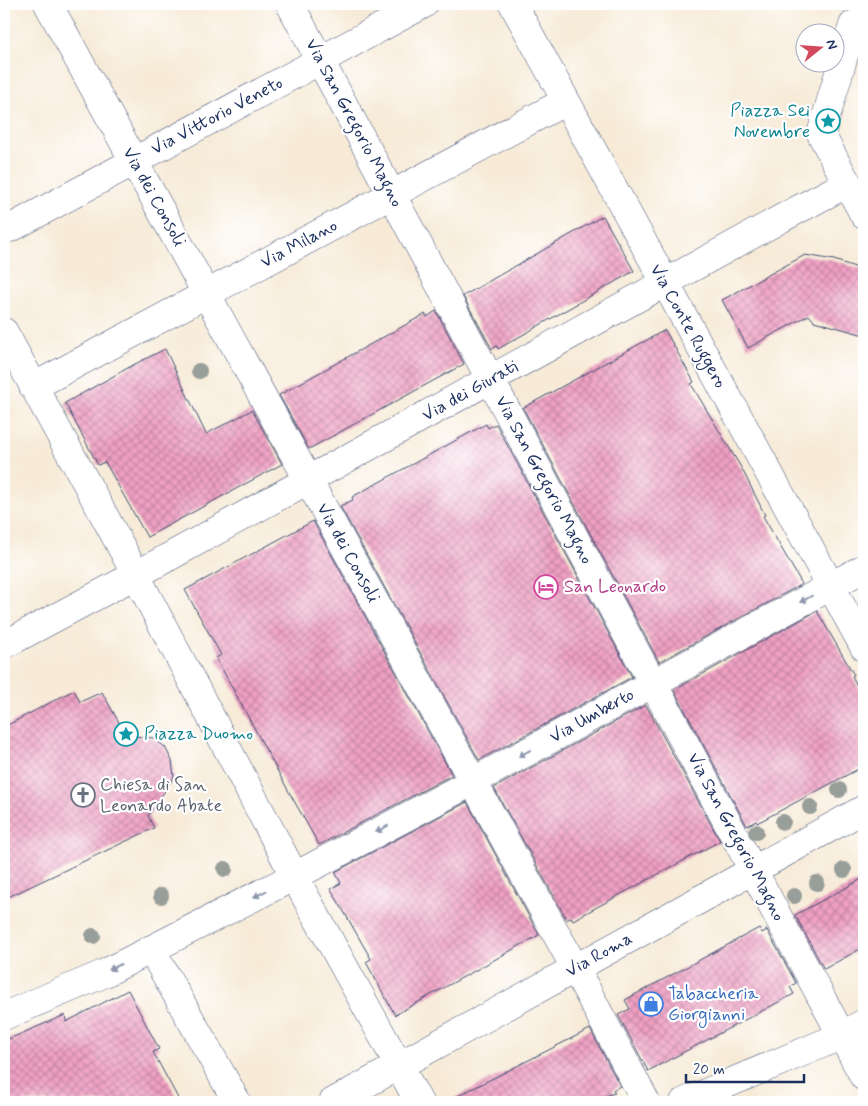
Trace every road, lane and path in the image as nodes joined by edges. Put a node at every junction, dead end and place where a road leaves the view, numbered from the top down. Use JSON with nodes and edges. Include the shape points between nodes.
{"nodes":[{"id":1,"x":48,"y":4,"type":"edge"},
{"id":2,"x":290,"y":4,"type":"edge"},
{"id":3,"x":424,"y":4,"type":"edge"},
{"id":4,"x":513,"y":4,"type":"edge"},
{"id":5,"x":864,"y":19,"type":"edge"},
{"id":6,"x":320,"y":60,"type":"junction"},
{"id":7,"x":566,"y":101,"type":"junction"},
{"id":8,"x":134,"y":161,"type":"junction"},
{"id":9,"x":848,"y":183,"type":"junction"},
{"id":10,"x":391,"y":194,"type":"junction"},
{"id":11,"x":864,"y":215,"type":"edge"},
{"id":12,"x":10,"y":228,"type":"dead end"},
{"id":13,"x":665,"y":283,"type":"junction"},
{"id":14,"x":207,"y":294,"type":"junction"},
{"id":15,"x":4,"y":332,"type":"edge"},
{"id":16,"x":490,"y":379,"type":"junction"},
{"id":17,"x":33,"y":387,"type":"junction"},
{"id":18,"x":308,"y":480,"type":"junction"},
{"id":19,"x":864,"y":568,"type":"edge"},
{"id":20,"x":146,"y":570,"type":"junction"},
{"id":21,"x":831,"y":586,"type":"junction"},
{"id":22,"x":4,"y":645,"type":"edge"},
{"id":23,"x":864,"y":647,"type":"edge"},
{"id":24,"x":653,"y":683,"type":"junction"},
{"id":25,"x":472,"y":782,"type":"junction"},
{"id":26,"x":864,"y":809,"type":"edge"},
{"id":27,"x":754,"y":870,"type":"junction"},
{"id":28,"x":306,"y":878,"type":"junction"},
{"id":29,"x":151,"y":949,"type":"junction"},
{"id":30,"x":575,"y":968,"type":"junction"},
{"id":31,"x":4,"y":1016,"type":"edge"},
{"id":32,"x":853,"y":1030,"type":"edge"},
{"id":33,"x":399,"y":1066,"type":"junction"},
{"id":34,"x":864,"y":1077,"type":"edge"},
{"id":35,"x":237,"y":1102,"type":"edge"},
{"id":36,"x":333,"y":1102,"type":"edge"},
{"id":37,"x":419,"y":1102,"type":"edge"},
{"id":38,"x":646,"y":1102,"type":"edge"},
{"id":39,"x":684,"y":1102,"type":"edge"}],
"edges":[{"from":1,"to":8,"type":"street","name":"Via dei Consoli"},
{"from":2,"to":6,"type":"street","name":"Via San Gregorio Magno"},
{"from":3,"to":6,"type":"street","name":"Via Vittorio Veneto"},
{"from":4,"to":7,"type":"street","name":"Via Conte Ruggero"},
{"from":5,"to":9,"type":"street","via":[[853,25],[821,134]]},
{"from":6,"to":8,"type":"street","name":"Via Vittorio Veneto"},
{"from":6,"to":10,"type":"street","name":"Via San Gregorio Magno"},
{"from":7,"to":10,"type":"street","name":"Via Milano"},
{"from":7,"to":13,"type":"street","name":"Via Conte Ruggero"},
{"from":8,"to":12,"type":"street","name":"Via Vittorio Veneto"},
{"from":8,"to":14,"type":"street","name":"Via dei Consoli"},
{"from":9,"to":11,"type":"street"},
{"from":9,"to":13,"type":"street","name":"Via dei Giurati"},
{"from":10,"to":14,"type":"street","name":"Via Milano"},
{"from":10,"to":16,"type":"street","name":"Via San Gregorio Magno"},
{"from":13,"to":16,"type":"street","name":"Via dei Giurati"},
{"from":13,"to":21,"type":"street","name":"Via Conte Ruggero"},
{"from":14,"to":17,"type":"street","name":"Via Milano"},
{"from":14,"to":18,"type":"street","name":"Via dei Consoli"},
{"from":15,"to":17,"type":"street"},
{"from":16,"to":18,"type":"street","name":"Via dei Giurati"},
{"from":16,"to":24,"type":"street","name":"Via San Gregorio Magno"},
{"from":17,"to":20,"type":"street","via":[[118,541]]},
{"from":18,"to":20,"type":"street","name":"Via dei Giurati"},
{"from":18,"to":25,"type":"street","name":"Via dei Consoli"},
{"from":19,"to":21,"type":"street","name":"Via Umberto"},
{"from":20,"to":22,"type":"street","name":"Via dei Giurati"},
{"from":20,"to":28,"type":"street"},
{"from":21,"to":23,"type":"street","name":"Via Conte Ruggero"},
{"from":21,"to":24,"type":"street","name":"Via Umberto","one_way":true},
{"from":24,"to":25,"type":"street","name":"Via Umberto","one_way":true},
{"from":24,"to":27,"type":"street","name":"Via San Gregorio Magno"},
{"from":25,"to":28,"type":"street","name":"Via Umberto","one_way":true},
{"from":25,"to":30,"type":"street","name":"Via dei Consoli"},
{"from":26,"to":27,"type":"street","name":"Via Roma"},
{"from":27,"to":30,"type":"street","name":"Via Roma"},
{"from":27,"to":32,"type":"street","name":"Via San Gregorio Magno"},
{"from":28,"to":29,"type":"street","name":"Via Umberto","one_way":true},
{"from":28,"to":33,"type":"street"},
{"from":29,"to":31,"type":"street","name":"Via Umberto","one_way":true,"via":[[103,974]]},
{"from":29,"to":35,"type":"street"},
{"from":30,"to":33,"type":"street","name":"Via Roma"},
{"from":30,"to":38,"type":"street","name":"Via dei Consoli"},
{"from":32,"to":34,"type":"street","name":"Via San Gregorio Magno"},
{"from":32,"to":39,"type":"street"},
{"from":33,"to":36,"type":"street","name":"Via Roma"},
{"from":33,"to":37,"type":"street"}]}
